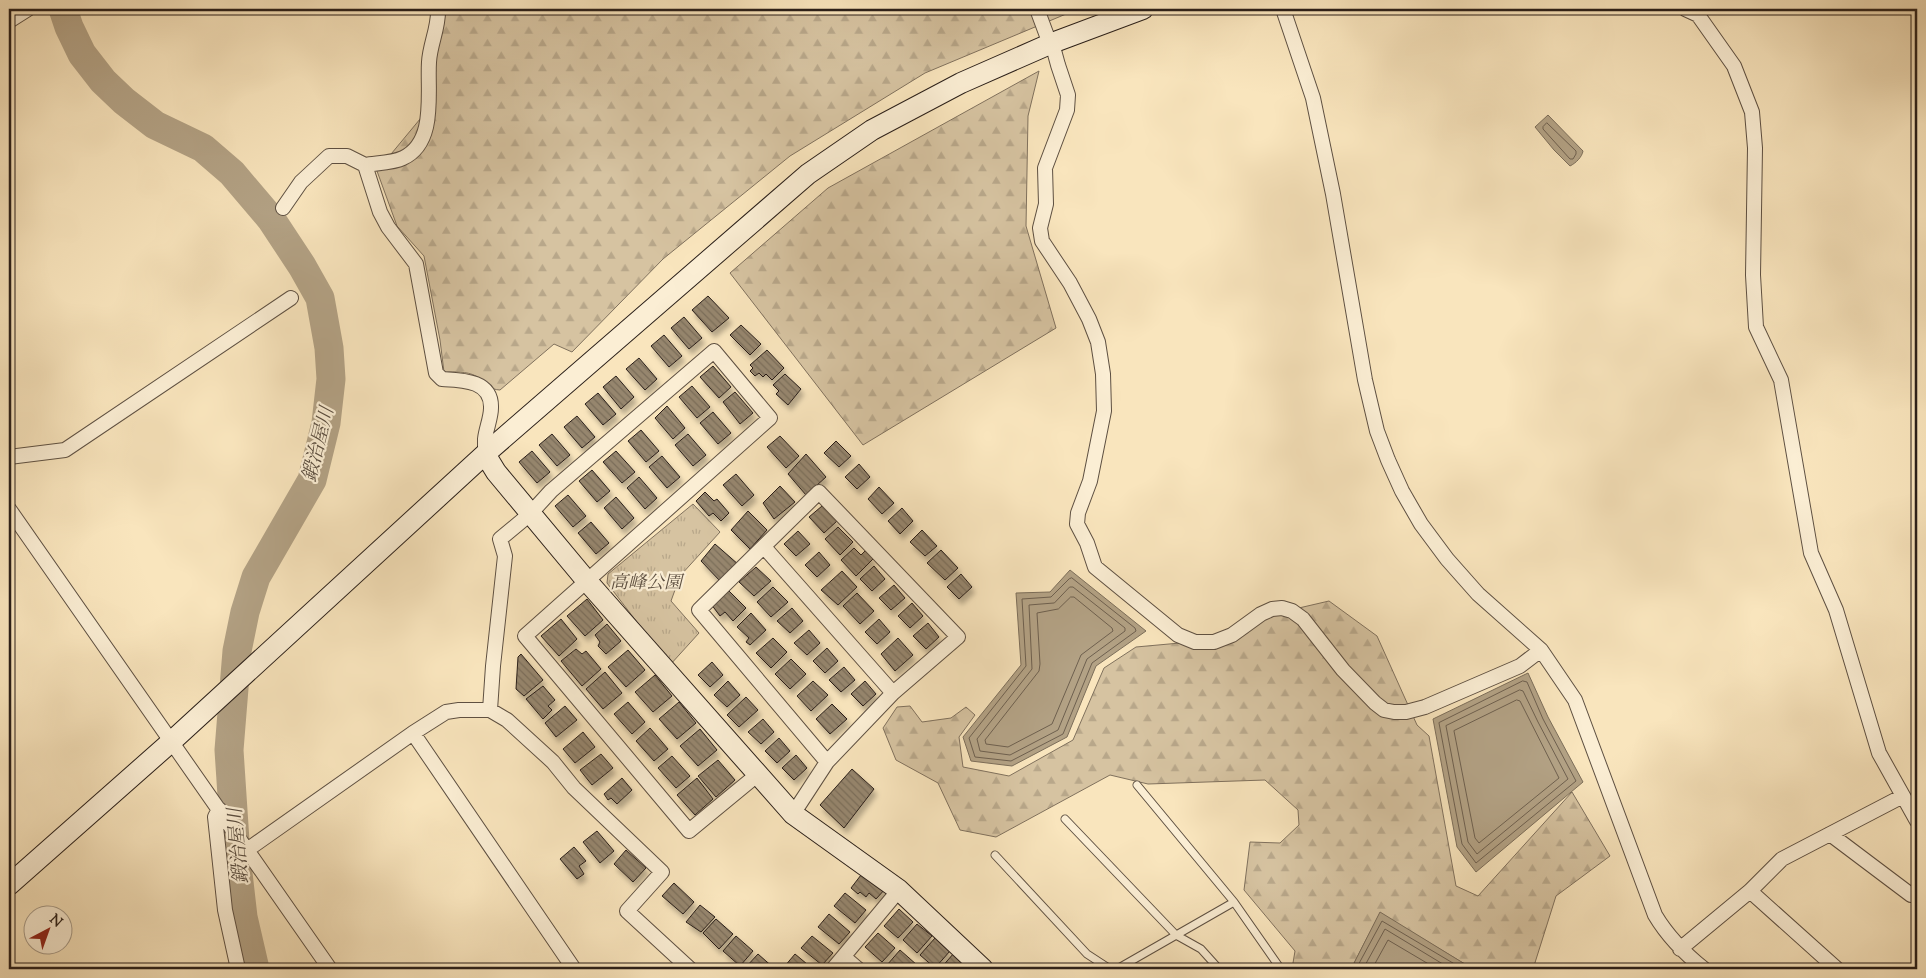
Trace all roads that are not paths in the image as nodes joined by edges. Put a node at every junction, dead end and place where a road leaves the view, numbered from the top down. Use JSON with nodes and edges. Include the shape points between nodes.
{"nodes":[{"id":1,"x":28,"y":9,"type":"edge"},
{"id":2,"x":438,"y":9,"type":"edge"},
{"id":3,"x":1037,"y":9,"type":"edge"},
{"id":4,"x":1143,"y":9,"type":"edge"},
{"id":5,"x":1283,"y":9,"type":"edge"},
{"id":6,"x":1686,"y":9,"type":"edge"},
{"id":7,"x":9,"y":21,"type":"edge"},
{"id":8,"x":1052,"y":43,"type":"junction"},
{"id":9,"x":365,"y":166,"type":"junction"},
{"id":10,"x":283,"y":208,"type":"dead end"},
{"id":11,"x":291,"y":298,"type":"dead end"},
{"id":12,"x":485,"y":454,"type":"junction"},
{"id":13,"x":9,"y":458,"type":"edge"},
{"id":14,"x":9,"y":509,"type":"edge"},
{"id":15,"x":530,"y":514,"type":"junction"},
{"id":16,"x":764,"y":547,"type":"junction"},
{"id":17,"x":586,"y":580,"type":"junction"},
{"id":18,"x":1540,"y":650,"type":"junction"},
{"id":19,"x":893,"y":693,"type":"junction"},
{"id":20,"x":490,"y":710,"type":"junction"},
{"id":21,"x":413,"y":733,"type":"junction"},
{"id":22,"x":172,"y":741,"type":"junction"},
{"id":23,"x":826,"y":762,"type":"junction"},
{"id":24,"x":757,"y":775,"type":"junction"},
{"id":25,"x":1137,"y":784,"type":"dead end"},
{"id":26,"x":1903,"y":796,"type":"junction"},
{"id":27,"x":221,"y":813,"type":"junction"},
{"id":28,"x":793,"y":814,"type":"junction"},
{"id":29,"x":1065,"y":819,"type":"dead end"},
{"id":30,"x":1917,"y":821,"type":"edge"},
{"id":31,"x":1830,"y":834,"type":"junction"},
{"id":32,"x":247,"y":850,"type":"junction"},
{"id":33,"x":995,"y":856,"type":"dead end"},
{"id":34,"x":9,"y":885,"type":"edge"},
{"id":35,"x":899,"y":890,"type":"junction"},
{"id":36,"x":1750,"y":891,"type":"junction"},
{"id":37,"x":1917,"y":893,"type":"edge"},
{"id":38,"x":1234,"y":902,"type":"junction"},
{"id":39,"x":1176,"y":935,"type":"junction"},
{"id":40,"x":1680,"y":949,"type":"junction"},
{"id":41,"x":844,"y":956,"type":"junction"},
{"id":42,"x":1278,"y":965,"type":"dead end"},
{"id":43,"x":233,"y":966,"type":"edge"},
{"id":44,"x":330,"y":969,"type":"edge"},
{"id":45,"x":574,"y":969,"type":"edge"},
{"id":46,"x":690,"y":969,"type":"edge"},
{"id":47,"x":833,"y":969,"type":"edge"},
{"id":48,"x":858,"y":969,"type":"edge"},
{"id":49,"x":983,"y":969,"type":"edge"},
{"id":50,"x":1110,"y":969,"type":"edge"},
{"id":51,"x":1117,"y":969,"type":"edge"},
{"id":52,"x":1220,"y":969,"type":"edge"},
{"id":53,"x":1704,"y":969,"type":"edge"},
{"id":54,"x":1837,"y":969,"type":"edge"}],
"edges":[{"from":1,"to":7,"type":"street"},
{"from":2,"to":9,"type":"street","via":[[429,61],[430,108],[424,134],[416,149],[403,158]]},
{"from":3,"to":8,"type":"street"},
{"from":4,"to":8,"type":"street"},
{"from":5,"to":18,"type":"street","via":[[1315,107],[1365,380],[1377,431],[1388,460],[1421,524],[1447,559],[1478,594]]},
{"from":6,"to":26,"type":"street","via":[[1698,15],[1734,66],[1752,112],[1756,327],[1781,380],[1811,553],[1836,610],[1879,753]]},
{"from":8,"to":12,"type":"street","via":[[961,83],[872,130],[808,174]]},
{"from":8,"to":18,"type":"street","via":[[1068,95],[1067,110],[1046,168],[1046,204],[1040,228],[1042,241],[1074,290],[1098,342],[1104,411],[1090,481],[1077,524],[1095,567],[1178,635],[1195,642],[1214,642],[1272,610],[1292,611],[1303,619],[1343,670],[1375,703],[1394,712],[1425,706],[1520,666]]},
{"from":9,"to":10,"type":"street","via":[[347,156],[329,156],[301,182]]},
{"from":9,"to":12,"type":"street","via":[[380,212],[416,264],[436,373],[442,379],[478,384],[487,392],[492,407]]},
{"from":11,"to":13,"type":"street","via":[[65,450]]},
{"from":12,"to":15,"type":"street"},
{"from":12,"to":22,"type":"street"},
{"from":14,"to":22,"type":"street"},
{"from":15,"to":17,"type":"street"},
{"from":15,"to":17,"type":"street","via":[[551,491],[714,351],[770,418]]},
{"from":15,"to":20,"type":"street","via":[[500,538],[505,556]]},
{"from":16,"to":19,"type":"street"},
{"from":16,"to":19,"type":"street","via":[[819,492],[958,637]]},
{"from":16,"to":23,"type":"street","via":[[699,610]]},
{"from":17,"to":24,"type":"street"},
{"from":17,"to":24,"type":"street","via":[[524,636],[688,831]]},
{"from":18,"to":40,"type":"street","via":[[1576,700],[1655,915]]},
{"from":19,"to":23,"type":"street"},
{"from":20,"to":21,"type":"street","via":[[446,712]]},
{"from":20,"to":46,"type":"street","via":[[553,762],[574,788],[662,872],[627,911]]},
{"from":21,"to":32,"type":"street"},
{"from":21,"to":45,"type":"street"},
{"from":22,"to":27,"type":"street"},
{"from":22,"to":34,"type":"street"},
{"from":23,"to":28,"type":"street"},
{"from":24,"to":28,"type":"street"},
{"from":25,"to":38,"type":"lane"},
{"from":26,"to":30,"type":"street"},
{"from":26,"to":31,"type":"street"},
{"from":27,"to":32,"type":"street"},
{"from":27,"to":43,"type":"street","via":[[216,817],[218,852]]},
{"from":28,"to":35,"type":"street"},
{"from":29,"to":39,"type":"lane"},
{"from":31,"to":36,"type":"street","via":[[1782,859]]},
{"from":31,"to":37,"type":"street","via":[[1911,895]]},
{"from":32,"to":44,"type":"street"},
{"from":33,"to":50,"type":"lane","via":[[1088,954]]},
{"from":35,"to":41,"type":"street"},
{"from":35,"to":49,"type":"street"},
{"from":36,"to":40,"type":"street"},
{"from":36,"to":54,"type":"street"},
{"from":38,"to":39,"type":"lane"},
{"from":38,"to":42,"type":"lane"},
{"from":39,"to":51,"type":"lane"},
{"from":39,"to":52,"type":"lane","via":[[1201,948]]},
{"from":40,"to":53,"type":"street"},
{"from":41,"to":47,"type":"street"},
{"from":41,"to":48,"type":"street"}]}
